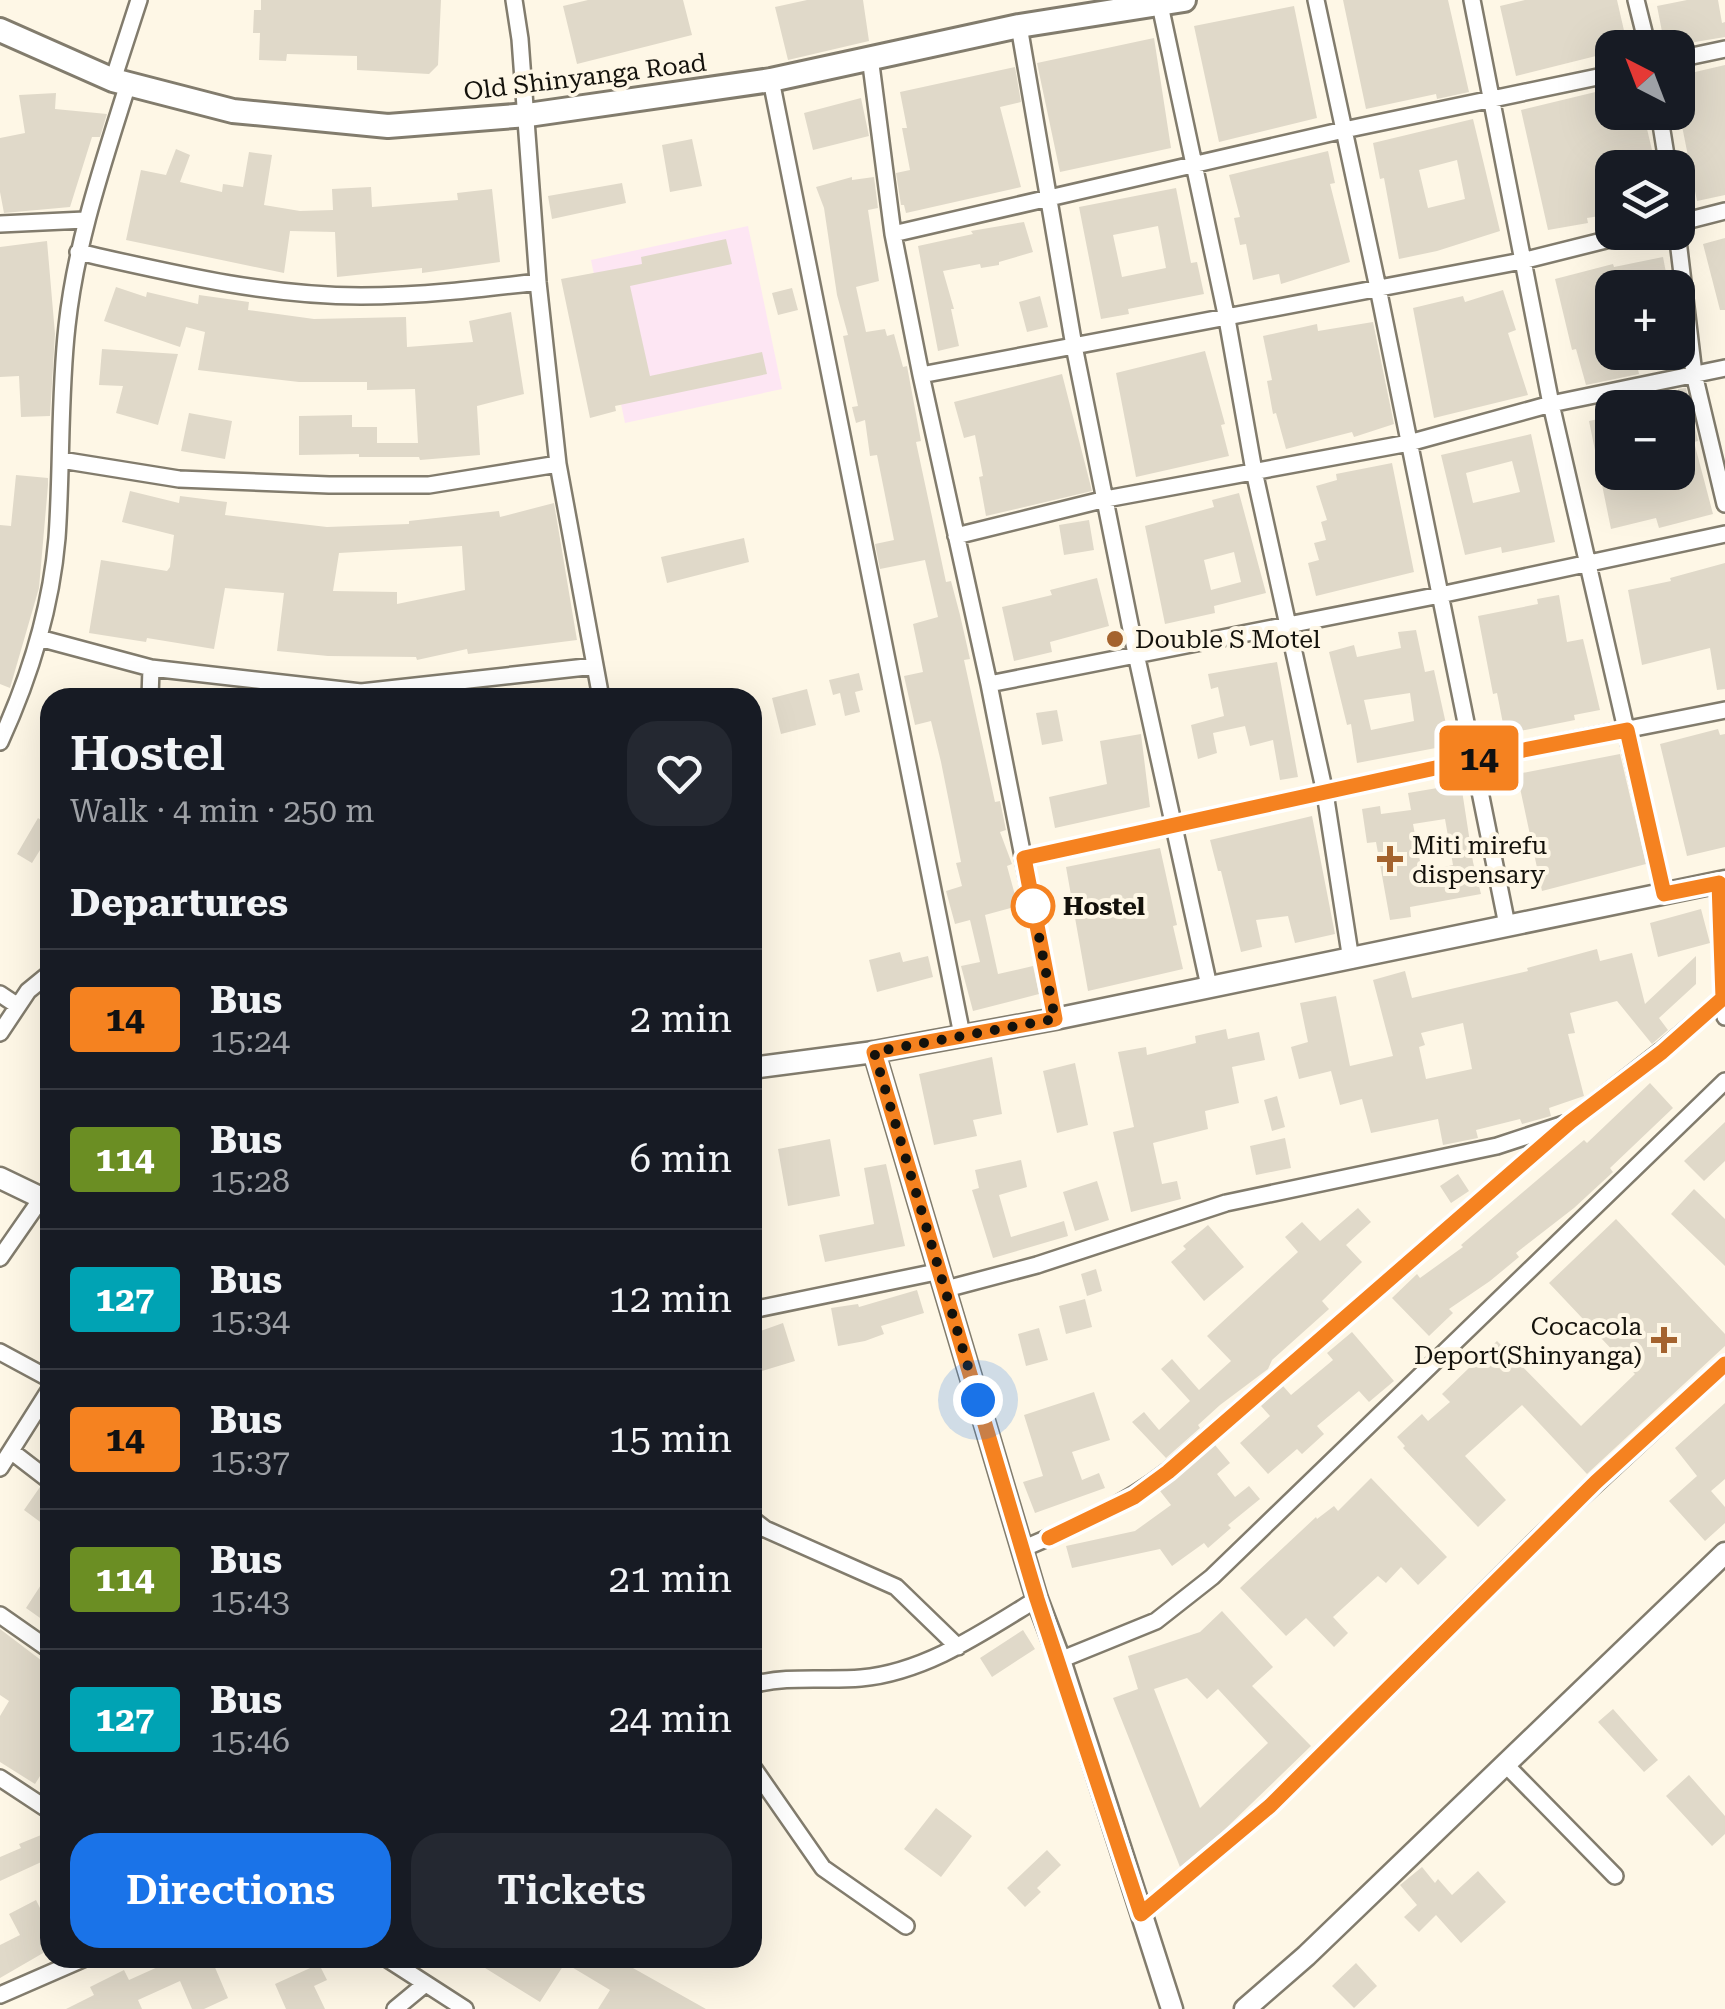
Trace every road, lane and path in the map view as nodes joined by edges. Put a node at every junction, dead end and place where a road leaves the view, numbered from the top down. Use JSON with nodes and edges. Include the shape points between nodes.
{"nodes":[{"id":1,"x":139,"y":0,"type":"edge"},
{"id":2,"x":514,"y":0,"type":"edge"},
{"id":3,"x":1184,"y":0,"type":"edge"},
{"id":4,"x":1316,"y":0,"type":"edge"},
{"id":5,"x":1472,"y":0,"type":"edge"},
{"id":6,"x":1636,"y":0,"type":"edge"},
{"id":7,"x":1160,"y":4,"type":"junction"},
{"id":8,"x":1019,"y":26,"type":"junction"},
{"id":9,"x":0,"y":30,"type":"edge"},
{"id":10,"x":1644,"y":30,"type":"edge"},
{"id":11,"x":1725,"y":48,"type":"edge"},
{"id":12,"x":1695,"y":56,"type":"edge"},
{"id":13,"x":870,"y":58,"type":"junction"},
{"id":14,"x":1595,"y":78,"type":"edge"},
{"id":15,"x":771,"y":80,"type":"junction"},
{"id":16,"x":121,"y":82,"type":"junction"},
{"id":17,"x":1490,"y":100,"type":"junction"},
{"id":18,"x":528,"y":116,"type":"junction"},
{"id":19,"x":1344,"y":130,"type":"junction"},
{"id":20,"x":1195,"y":165,"type":"junction"},
{"id":21,"x":1046,"y":197,"type":"junction"},
{"id":22,"x":1725,"y":212,"type":"edge"},
{"id":23,"x":1695,"y":218,"type":"edge"},
{"id":24,"x":85,"y":220,"type":"junction"},
{"id":25,"x":0,"y":224,"type":"edge"},
{"id":26,"x":893,"y":234,"type":"junction"},
{"id":27,"x":1595,"y":243,"type":"edge"},
{"id":28,"x":1679,"y":250,"type":"edge"},
{"id":29,"x":78,"y":252,"type":"junction"},
{"id":30,"x":1522,"y":262,"type":"junction"},
{"id":31,"x":538,"y":282,"type":"junction"},
{"id":32,"x":1378,"y":288,"type":"junction"},
{"id":33,"x":1226,"y":319,"type":"junction"},
{"id":34,"x":1074,"y":346,"type":"junction"},
{"id":35,"x":1725,"y":368,"type":"edge"},
{"id":36,"x":1694,"y":374,"type":"junction"},
{"id":37,"x":920,"y":375,"type":"junction"},
{"id":38,"x":1551,"y":404,"type":"junction"},
{"id":39,"x":1410,"y":443,"type":"junction"},
{"id":40,"x":61,"y":460,"type":"junction"},
{"id":41,"x":558,"y":464,"type":"junction"},
{"id":42,"x":1254,"y":471,"type":"junction"},
{"id":43,"x":1106,"y":499,"type":"junction"},
{"id":44,"x":1725,"y":504,"type":"edge"},
{"id":45,"x":1725,"y":534,"type":"edge"},
{"id":46,"x":956,"y":536,"type":"junction"},
{"id":47,"x":1586,"y":562,"type":"junction"},
{"id":48,"x":1440,"y":595,"type":"junction"},
{"id":49,"x":1290,"y":625,"type":"junction"},
{"id":50,"x":38,"y":638,"type":"junction"},
{"id":51,"x":1136,"y":654,"type":"junction"},
{"id":52,"x":595,"y":666,"type":"junction"},
{"id":53,"x":151,"y":668,"type":"junction"},
{"id":54,"x":989,"y":684,"type":"junction"},
{"id":55,"x":150,"y":688,"type":"edge"},
{"id":56,"x":307,"y":688,"type":"edge"},
{"id":57,"x":417,"y":688,"type":"edge"},
{"id":58,"x":598,"y":688,"type":"edge"},
{"id":59,"x":1725,"y":710,"type":"edge"},
{"id":60,"x":6,"y":713,"type":"edge"},
{"id":61,"x":1627,"y":730,"type":"junction"},
{"id":62,"x":0,"y":742,"type":"edge"},
{"id":63,"x":1472,"y":760,"type":"junction"},
{"id":64,"x":1325,"y":792,"type":"junction"},
{"id":65,"x":1176,"y":824,"type":"junction"},
{"id":66,"x":1024,"y":858,"type":"junction"},
{"id":67,"x":1722,"y":882,"type":"edge"},
{"id":68,"x":1664,"y":894,"type":"junction"},
{"id":69,"x":1507,"y":925,"type":"junction"},
{"id":70,"x":1351,"y":960,"type":"junction"},
{"id":71,"x":40,"y":981,"type":"edge"},
{"id":72,"x":1209,"y":986,"type":"junction"},
{"id":73,"x":0,"y":994,"type":"edge"},
{"id":74,"x":1723,"y":998,"type":"edge"},
{"id":75,"x":18,"y":1006,"type":"junction"},
{"id":76,"x":1725,"y":1017,"type":"edge"},
{"id":77,"x":1055,"y":1019,"type":"junction"},
{"id":78,"x":0,"y":1033,"type":"edge"},
{"id":79,"x":962,"y":1035,"type":"junction"},
{"id":80,"x":874,"y":1052,"type":"junction"},
{"id":81,"x":762,"y":1067,"type":"edge"},
{"id":82,"x":1725,"y":1081,"type":"edge"},
{"id":83,"x":1570,"y":1122,"type":"junction"},
{"id":84,"x":0,"y":1178,"type":"edge"},
{"id":85,"x":40,"y":1198,"type":"edge"},
{"id":86,"x":40,"y":1206,"type":"edge"},
{"id":87,"x":0,"y":1258,"type":"edge"},
{"id":88,"x":944,"y":1280,"type":"junction"},
{"id":89,"x":762,"y":1308,"type":"edge"},
{"id":90,"x":0,"y":1352,"type":"edge"},
{"id":91,"x":1725,"y":1364,"type":"edge"},
{"id":92,"x":40,"y":1374,"type":"edge"},
{"id":93,"x":40,"y":1404,"type":"edge"},
{"id":94,"x":11,"y":1451,"type":"junction"},
{"id":95,"x":0,"y":1468,"type":"edge"},
{"id":96,"x":40,"y":1474,"type":"edge"},
{"id":97,"x":762,"y":1527,"type":"edge"},
{"id":98,"x":1022,"y":1549,"type":"junction"},
{"id":99,"x":1725,"y":1553,"type":"edge"},
{"id":100,"x":1037,"y":1599,"type":"junction"},
{"id":101,"x":0,"y":1616,"type":"edge"},
{"id":102,"x":40,"y":1643,"type":"edge"},
{"id":103,"x":958,"y":1647,"type":"junction"},
{"id":104,"x":1060,"y":1660,"type":"junction"},
{"id":105,"x":762,"y":1684,"type":"edge"},
{"id":106,"x":1506,"y":1765,"type":"junction"},
{"id":107,"x":762,"y":1780,"type":"edge"},
{"id":108,"x":2,"y":1782,"type":"edge"},
{"id":109,"x":40,"y":1805,"type":"edge"},
{"id":110,"x":1615,"y":1876,"type":"dead end"},
{"id":111,"x":1141,"y":1914,"type":"junction"},
{"id":112,"x":906,"y":1926,"type":"dead end"},
{"id":113,"x":61,"y":1968,"type":"edge"},
{"id":114,"x":400,"y":1968,"type":"edge"},
{"id":115,"x":424,"y":1985,"type":"junction"},
{"id":116,"x":0,"y":1994,"type":"edge"},
{"id":117,"x":396,"y":2009,"type":"edge"},
{"id":118,"x":465,"y":2009,"type":"edge"},
{"id":119,"x":1172,"y":2009,"type":"edge"},
{"id":120,"x":1245,"y":2009,"type":"edge"}],
"edges":[{"from":1,"to":16,"type":"street"},
{"from":2,"to":18,"type":"street"},
{"from":3,"to":7,"type":"main road","name":"Old Shinyanga Road"},
{"from":4,"to":19,"type":"street"},
{"from":5,"to":17,"type":"street"},
{"from":6,"to":10,"type":"street"},
{"from":7,"to":8,"type":"main road","name":"Old Shinyanga Road"},
{"from":7,"to":20,"type":"street"},
{"from":8,"to":13,"type":"main road","name":"Old Shinyanga Road"},
{"from":8,"to":21,"type":"street"},
{"from":9,"to":16,"type":"main road","name":"Old Shinyanga Road"},
{"from":11,"to":12,"type":"street"},
{"from":13,"to":15,"type":"main road","name":"Old Shinyanga Road"},
{"from":13,"to":26,"type":"street"},
{"from":14,"to":17,"type":"street"},
{"from":15,"to":18,"type":"main road","name":"Old Shinyanga Road"},
{"from":15,"to":79,"type":"street"},
{"from":16,"to":18,"type":"main road","name":"Old Shinyanga Road","via":[[233,111],[388,126]]},
{"from":16,"to":24,"type":"street"},
{"from":17,"to":19,"type":"street"},
{"from":17,"to":30,"type":"street"},
{"from":18,"to":31,"type":"street"},
{"from":19,"to":20,"type":"street"},
{"from":19,"to":32,"type":"street"},
{"from":20,"to":21,"type":"street"},
{"from":20,"to":33,"type":"street"},
{"from":21,"to":26,"type":"street"},
{"from":21,"to":34,"type":"street"},
{"from":22,"to":23,"type":"street"},
{"from":24,"to":25,"type":"street"},
{"from":24,"to":29,"type":"street"},
{"from":26,"to":37,"type":"street"},
{"from":27,"to":30,"type":"street"},
{"from":28,"to":36,"type":"street"},
{"from":29,"to":31,"type":"street","via":[[168,273],[340,295],[424,295]]},
{"from":29,"to":40,"type":"street"},
{"from":30,"to":32,"type":"street"},
{"from":30,"to":38,"type":"street"},
{"from":31,"to":41,"type":"street"},
{"from":32,"to":33,"type":"street"},
{"from":32,"to":39,"type":"street"},
{"from":33,"to":34,"type":"street"},
{"from":33,"to":42,"type":"street"},
{"from":34,"to":37,"type":"street"},
{"from":34,"to":43,"type":"street"},
{"from":35,"to":36,"type":"street"},
{"from":36,"to":38,"type":"street"},
{"from":36,"to":44,"type":"street"},
{"from":37,"to":46,"type":"street"},
{"from":38,"to":39,"type":"street"},
{"from":38,"to":47,"type":"street"},
{"from":39,"to":42,"type":"street"},
{"from":39,"to":48,"type":"street"},
{"from":40,"to":41,"type":"street","via":[[179,479],[429,486]]},
{"from":40,"to":50,"type":"street","via":[[56,543]]},
{"from":41,"to":52,"type":"street"},
{"from":42,"to":43,"type":"street"},
{"from":42,"to":49,"type":"street"},
{"from":43,"to":46,"type":"street"},
{"from":43,"to":51,"type":"street"},
{"from":45,"to":47,"type":"street"},
{"from":46,"to":54,"type":"street"},
{"from":47,"to":48,"type":"street"},
{"from":47,"to":61,"type":"street"},
{"from":48,"to":49,"type":"street"},
{"from":48,"to":63,"type":"street"},
{"from":49,"to":51,"type":"street"},
{"from":49,"to":64,"type":"street"},
{"from":50,"to":53,"type":"street"},
{"from":50,"to":60,"type":"street"},
{"from":51,"to":54,"type":"street"},
{"from":51,"to":65,"type":"street"},
{"from":52,"to":57,"type":"street"},
{"from":52,"to":58,"type":"street"},
{"from":53,"to":55,"type":"street"},
{"from":53,"to":56,"type":"street"},
{"from":54,"to":66,"type":"street"},
{"from":59,"to":61,"type":"street"},
{"from":60,"to":62,"type":"street"},
{"from":61,"to":63,"type":"street"},
{"from":61,"to":68,"type":"street"},
{"from":63,"to":64,"type":"street"},
{"from":63,"to":69,"type":"street"},
{"from":64,"to":65,"type":"street"},
{"from":64,"to":70,"type":"street"},
{"from":65,"to":66,"type":"street"},
{"from":65,"to":72,"type":"street"},
{"from":66,"to":77,"type":"street"},
{"from":67,"to":68,"type":"street"},
{"from":67,"to":74,"type":"street"},
{"from":68,"to":69,"type":"street"},
{"from":69,"to":70,"type":"street"},
{"from":70,"to":72,"type":"street"},
{"from":71,"to":75,"type":"street"},
{"from":72,"to":77,"type":"street"},
{"from":73,"to":75,"type":"street"},
{"from":74,"to":76,"type":"street"},
{"from":74,"to":83,"type":"street"},
{"from":75,"to":78,"type":"street"},
{"from":77,"to":79,"type":"street"},
{"from":79,"to":80,"type":"street"},
{"from":80,"to":81,"type":"street"},
{"from":80,"to":88,"type":"street"},
{"from":82,"to":104,"type":"street","via":[[1212,1578],[1156,1621]]},
{"from":83,"to":88,"type":"street","via":[[1497,1146],[1226,1203],[1037,1265]]},
{"from":83,"to":98,"type":"street","via":[[1168,1472],[1103,1514]]},
{"from":84,"to":85,"type":"street"},
{"from":86,"to":87,"type":"street"},
{"from":88,"to":89,"type":"street"},
{"from":88,"to":98,"type":"street"},
{"from":90,"to":92,"type":"street"},
{"from":91,"to":111,"type":"street","via":[[1554,1523],[1270,1806]]},
{"from":93,"to":94,"type":"street"},
{"from":94,"to":95,"type":"street"},
{"from":94,"to":96,"type":"street"},
{"from":97,"to":103,"type":"street","via":[[896,1587]]},
{"from":98,"to":100,"type":"street"},
{"from":99,"to":106,"type":"street"},
{"from":100,"to":103,"type":"street"},
{"from":100,"to":104,"type":"street"},
{"from":101,"to":102,"type":"street"},
{"from":103,"to":105,"type":"street","via":[[865,1678]]},
{"from":104,"to":111,"type":"street"},
{"from":106,"to":110,"type":"street"},
{"from":106,"to":120,"type":"street"},
{"from":107,"to":112,"type":"street","via":[[823,1868]]},
{"from":108,"to":109,"type":"street"},
{"from":111,"to":119,"type":"street"},
{"from":113,"to":116,"type":"street"},
{"from":114,"to":115,"type":"street"},
{"from":115,"to":117,"type":"street"},
{"from":115,"to":118,"type":"street"}]}
